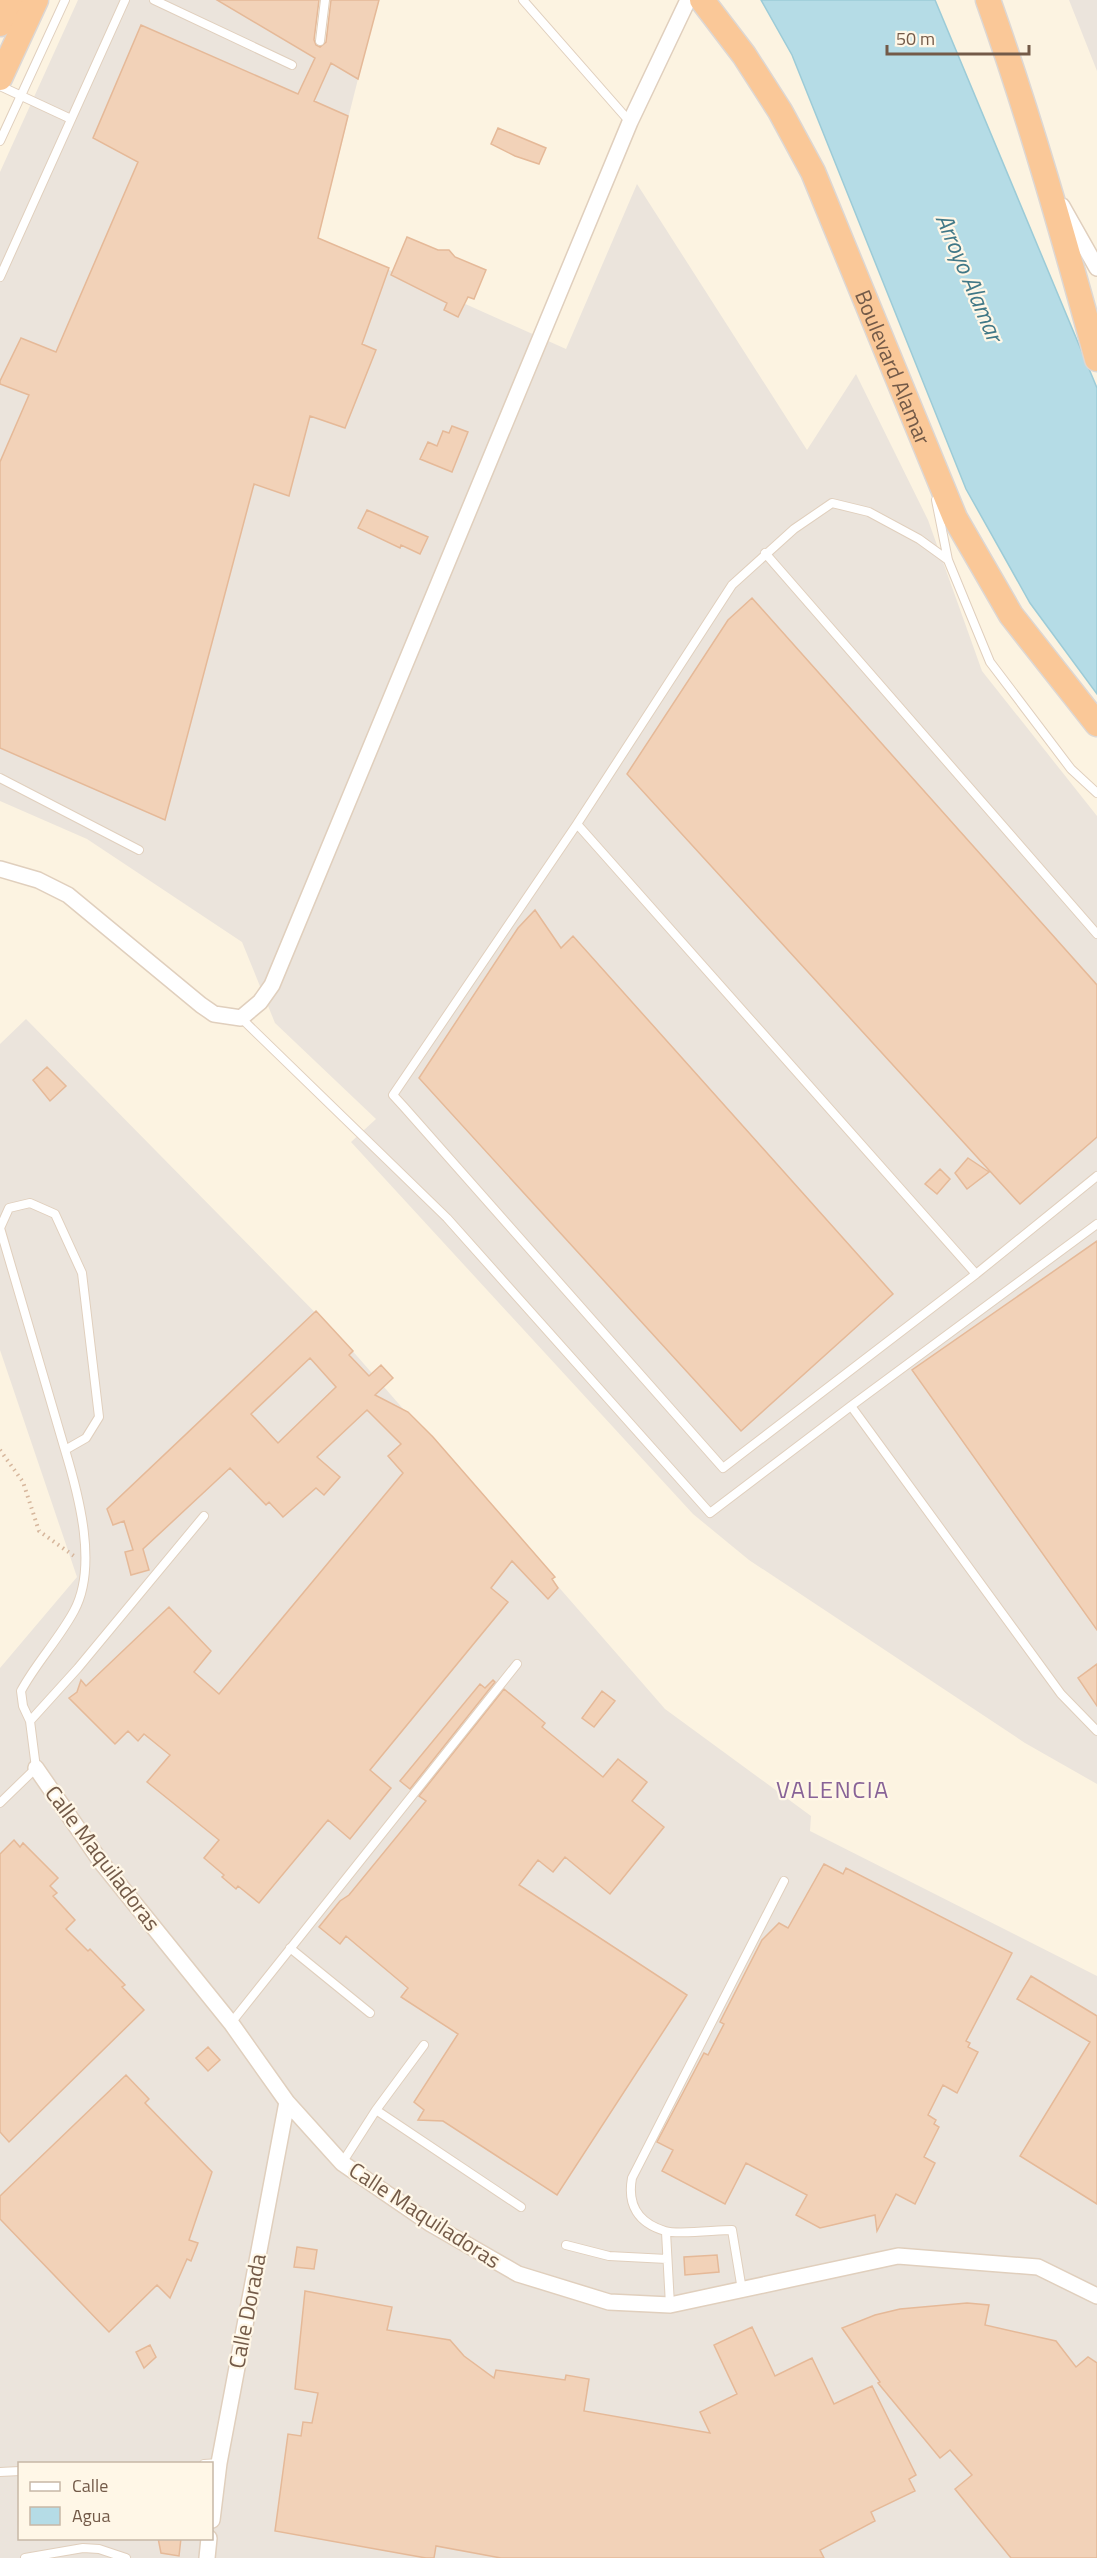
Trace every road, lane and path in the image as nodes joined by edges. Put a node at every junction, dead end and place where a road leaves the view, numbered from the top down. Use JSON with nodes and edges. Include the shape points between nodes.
{"nodes":[{"id":1,"x":11,"y":0,"type":"edge"},
{"id":2,"x":36,"y":0,"type":"edge"},
{"id":3,"x":65,"y":0,"type":"edge"},
{"id":4,"x":125,"y":0,"type":"edge"},
{"id":5,"x":154,"y":0,"type":"edge"},
{"id":6,"x":325,"y":0,"type":"edge"},
{"id":7,"x":523,"y":0,"type":"edge"},
{"id":8,"x":688,"y":0,"type":"edge"},
{"id":9,"x":702,"y":0,"type":"edge"},
{"id":10,"x":988,"y":0,"type":"edge"},
{"id":11,"x":0,"y":24,"type":"edge"},
{"id":12,"x":320,"y":41,"type":"dead end"},
{"id":13,"x":292,"y":65,"type":"dead end"},
{"id":14,"x":0,"y":78,"type":"edge"},
{"id":15,"x":0,"y":86,"type":"edge"},
{"id":16,"x":21,"y":96,"type":"junction"},
{"id":17,"x":71,"y":119,"type":"junction"},
{"id":18,"x":630,"y":122,"type":"junction"},
{"id":19,"x":0,"y":141,"type":"edge"},
{"id":20,"x":1049,"y":183,"type":"junction"},
{"id":21,"x":1097,"y":268,"type":"edge"},
{"id":22,"x":0,"y":277,"type":"edge"},
{"id":23,"x":1097,"y":359,"type":"edge"},
{"id":24,"x":926,"y":448,"type":"junction"},
{"id":25,"x":765,"y":553,"type":"junction"},
{"id":26,"x":948,"y":560,"type":"junction"},
{"id":27,"x":1097,"y":724,"type":"edge"},
{"id":28,"x":0,"y":778,"type":"edge"},
{"id":29,"x":1097,"y":793,"type":"edge"},
{"id":30,"x":577,"y":824,"type":"junction"},
{"id":31,"x":139,"y":850,"type":"dead end"},
{"id":32,"x":0,"y":869,"type":"edge"},
{"id":33,"x":1097,"y":934,"type":"edge"},
{"id":34,"x":241,"y":1018,"type":"junction"},
{"id":35,"x":1097,"y":1176,"type":"edge"},
{"id":36,"x":1097,"y":1224,"type":"edge"},
{"id":37,"x":976,"y":1274,"type":"junction"},
{"id":38,"x":851,"y":1406,"type":"junction"},
{"id":39,"x":0,"y":1450,"type":"edge"},
{"id":40,"x":65,"y":1450,"type":"junction"},
{"id":41,"x":204,"y":1516,"type":"dead end"},
{"id":42,"x":85,"y":1575,"type":"junction"},
{"id":43,"x":517,"y":1664,"type":"dead end"},
{"id":44,"x":30,"y":1721,"type":"junction"},
{"id":45,"x":1097,"y":1731,"type":"edge"},
{"id":46,"x":36,"y":1768,"type":"junction"},
{"id":47,"x":0,"y":1803,"type":"edge"},
{"id":48,"x":784,"y":1881,"type":"dead end"},
{"id":49,"x":290,"y":1948,"type":"junction"},
{"id":50,"x":370,"y":2013,"type":"dead end"},
{"id":51,"x":231,"y":2023,"type":"junction"},
{"id":52,"x":424,"y":2045,"type":"dead end"},
{"id":53,"x":287,"y":2102,"type":"junction"},
{"id":54,"x":376,"y":2110,"type":"junction"},
{"id":55,"x":342,"y":2163,"type":"junction"},
{"id":56,"x":521,"y":2207,"type":"dead end"},
{"id":57,"x":666,"y":2232,"type":"junction"},
{"id":58,"x":566,"y":2246,"type":"dead end"},
{"id":59,"x":667,"y":2259,"type":"junction"},
{"id":60,"x":742,"y":2290,"type":"junction"},
{"id":61,"x":1097,"y":2296,"type":"edge"},
{"id":62,"x":670,"y":2305,"type":"junction"},
{"id":63,"x":211,"y":2462,"type":"edge"},
{"id":64,"x":18,"y":2471,"type":"edge"},
{"id":65,"x":0,"y":2472,"type":"edge"},
{"id":66,"x":209,"y":2540,"type":"edge"},
{"id":67,"x":25,"y":2558,"type":"edge"},
{"id":68,"x":126,"y":2558,"type":"edge"},
{"id":69,"x":207,"y":2558,"type":"edge"}],
"edges":[{"from":1,"to":11,"type":"highway"},
{"from":2,"to":14,"type":"highway"},
{"from":3,"to":16,"type":"lane"},
{"from":4,"to":17,"type":"lane"},
{"from":5,"to":13,"type":"lane"},
{"from":6,"to":12,"type":"lane"},
{"from":7,"to":18,"type":"lane"},
{"from":8,"to":18,"type":"street"},
{"from":9,"to":24,"type":"highway","name":"Boulevard Alamar","via":[[744,55],[813,172]]},
{"from":10,"to":20,"type":"highway"},
{"from":15,"to":16,"type":"lane"},
{"from":16,"to":17,"type":"lane"},
{"from":16,"to":19,"type":"lane"},
{"from":17,"to":22,"type":"lane"},
{"from":18,"to":34,"type":"street","via":[[272,985]]},
{"from":20,"to":21,"type":"street"},
{"from":20,"to":23,"type":"highway"},
{"from":24,"to":26,"type":"lane"},
{"from":24,"to":27,"type":"highway","name":"Boulevard Alamar","via":[[955,518],[1011,615]]},
{"from":25,"to":26,"type":"lane","via":[[832,503],[869,512]]},
{"from":25,"to":30,"type":"lane","via":[[732,585]]},
{"from":25,"to":33,"type":"lane"},
{"from":26,"to":29,"type":"lane","via":[[990,662],[1071,769]]},
{"from":28,"to":31,"type":"lane"},
{"from":30,"to":37,"type":"lane"},
{"from":30,"to":37,"type":"lane","via":[[393,1095],[723,1468]]},
{"from":32,"to":34,"type":"street","via":[[38,880],[68,895],[201,1005],[214,1014]]},
{"from":34,"to":38,"type":"lane","via":[[447,1218],[710,1513]]},
{"from":35,"to":37,"type":"lane"},
{"from":36,"to":38,"type":"lane"},
{"from":38,"to":45,"type":"lane","via":[[1061,1694]]},
{"from":39,"to":42,"type":"path","via":[[23,1482],[39,1531],[82,1561]]},
{"from":40,"to":40,"type":"lane","via":[[86,1438],[99,1417],[82,1273],[55,1214],[30,1203],[9,1208],[0,1228]]},
{"from":40,"to":42,"type":"lane","via":[[86,1551]]},
{"from":41,"to":44,"type":"lane"},
{"from":42,"to":44,"type":"lane","via":[[73,1613],[21,1691]]},
{"from":43,"to":49,"type":"lane"},
{"from":44,"to":46,"type":"lane"},
{"from":46,"to":47,"type":"lane"},
{"from":46,"to":51,"type":"street","name":"Calle Maquiladoras","via":[[101,1862]]},
{"from":48,"to":57,"type":"lane","via":[[632,2178],[629,2195],[639,2217]]},
{"from":49,"to":50,"type":"lane"},
{"from":49,"to":51,"type":"lane"},
{"from":51,"to":53,"type":"street","name":"Calle Maquiladoras"},
{"from":52,"to":54,"type":"lane"},
{"from":53,"to":55,"type":"street","name":"Calle Maquiladoras"},
{"from":53,"to":63,"type":"street","name":"Calle Dorada"},
{"from":54,"to":55,"type":"lane"},
{"from":54,"to":56,"type":"lane"},
{"from":55,"to":62,"type":"street","name":"Calle Maquiladoras","via":[[431,2224],[518,2274],[609,2302]]},
{"from":57,"to":59,"type":"lane"},
{"from":57,"to":60,"type":"lane","via":[[732,2230]]},
{"from":58,"to":59,"type":"lane","via":[[609,2256]]},
{"from":59,"to":62,"type":"lane"},
{"from":60,"to":61,"type":"street","name":"Calle Maquiladoras","via":[[898,2256],[1038,2267]]},
{"from":60,"to":62,"type":"street","name":"Calle Maquiladoras"},
{"from":64,"to":65,"type":"lane"},
{"from":66,"to":69,"type":"street"},
{"from":67,"to":68,"type":"lane","via":[[83,2548]]}]}
